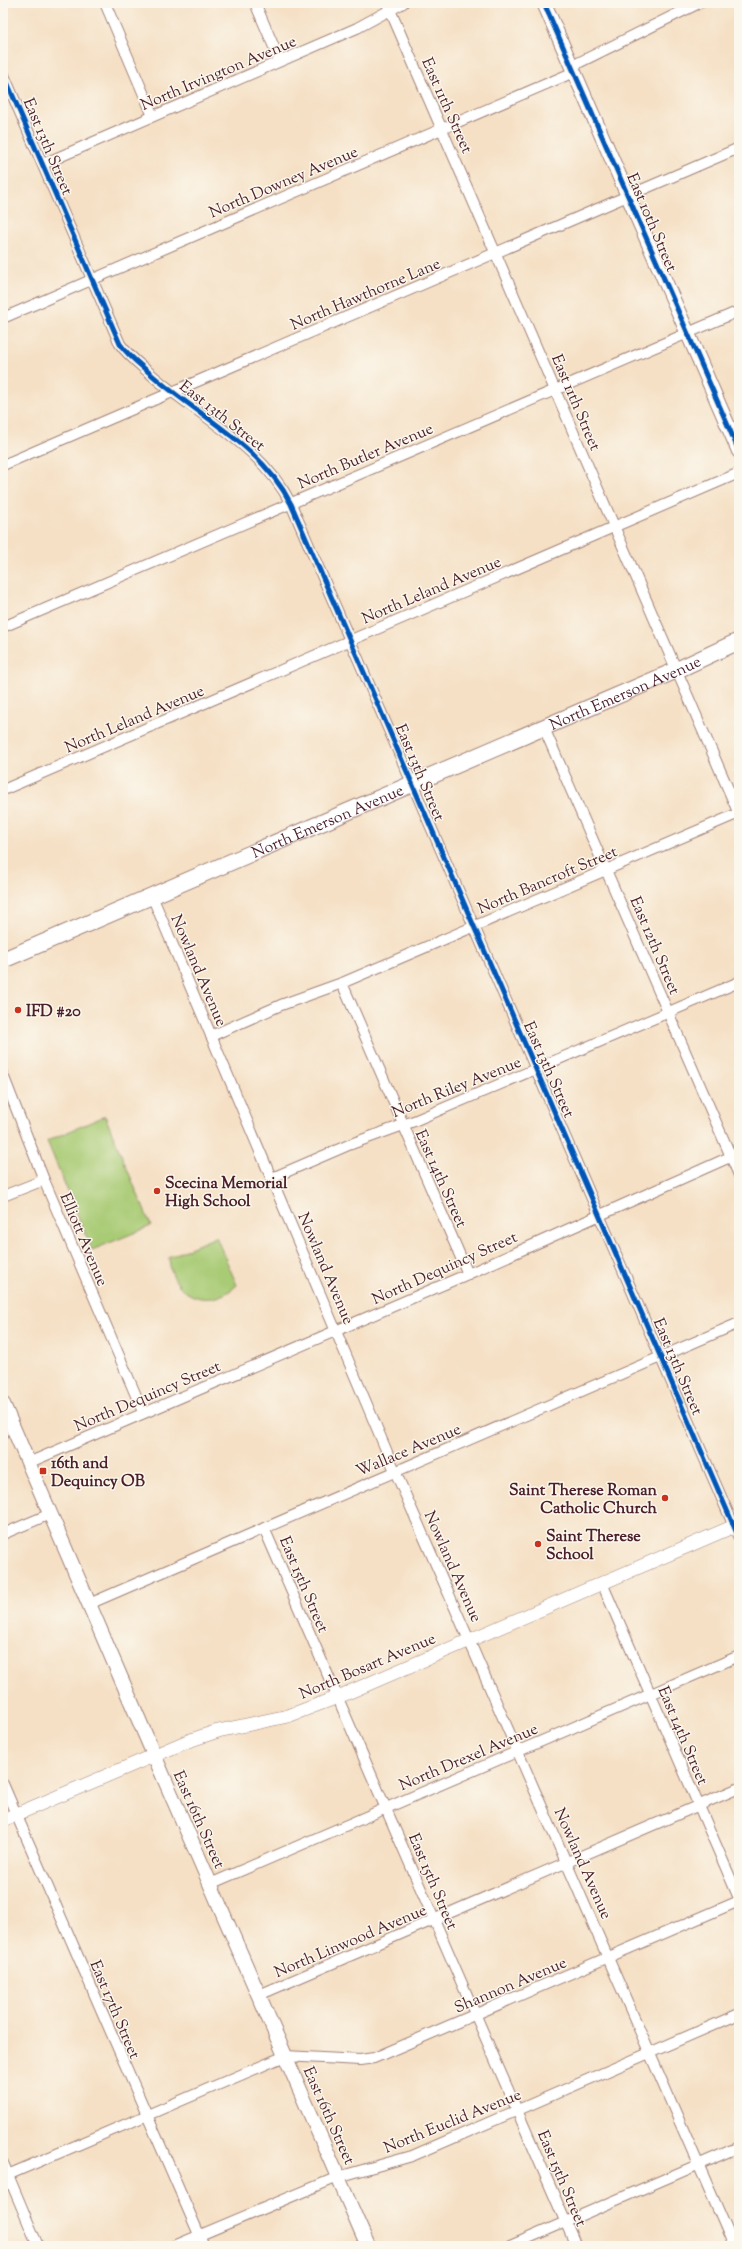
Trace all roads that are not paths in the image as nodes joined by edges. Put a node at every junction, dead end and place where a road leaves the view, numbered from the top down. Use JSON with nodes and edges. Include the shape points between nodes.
{"nodes":[{"id":1,"x":105,"y":3,"type":"edge"},
{"id":2,"x":255,"y":3,"type":"edge"},
{"id":3,"x":402,"y":3,"type":"edge"},
{"id":4,"x":544,"y":3,"type":"edge"},
{"id":5,"x":699,"y":3,"type":"edge"},
{"id":6,"x":389,"y":7,"type":"edge"},
{"id":7,"x":280,"y":61,"type":"junction"},
{"id":8,"x":573,"y":69,"type":"junction"},
{"id":9,"x":3,"y":73,"type":"edge"},
{"id":10,"x":153,"y":116,"type":"junction"},
{"id":11,"x":442,"y":129,"type":"junction"},
{"id":12,"x":739,"y":148,"type":"edge"},
{"id":13,"x":42,"y":164,"type":"junction"},
{"id":14,"x":628,"y":196,"type":"junction"},
{"id":15,"x":496,"y":253,"type":"junction"},
{"id":16,"x":92,"y":280,"type":"junction"},
{"id":17,"x":739,"y":311,"type":"edge"},
{"id":18,"x":3,"y":318,"type":"edge"},
{"id":19,"x":687,"y":333,"type":"junction"},
{"id":20,"x":555,"y":390,"type":"junction"},
{"id":21,"x":172,"y":392,"type":"junction"},
{"id":22,"x":739,"y":451,"type":"edge"},
{"id":23,"x":3,"y":465,"type":"edge"},
{"id":24,"x":739,"y":473,"type":"edge"},
{"id":25,"x":291,"y":504,"type":"junction"},
{"id":26,"x":614,"y":527,"type":"junction"},
{"id":27,"x":3,"y":627,"type":"edge"},
{"id":28,"x":350,"y":641,"type":"junction"},
{"id":29,"x":739,"y":641,"type":"edge"},
{"id":30,"x":677,"y":670,"type":"junction"},
{"id":31,"x":544,"y":728,"type":"junction"},
{"id":32,"x":412,"y":784,"type":"junction"},
{"id":33,"x":3,"y":790,"type":"edge"},
{"id":34,"x":739,"y":813,"type":"edge"},
{"id":35,"x":607,"y":870,"type":"junction"},
{"id":36,"x":152,"y":896,"type":"junction"},
{"id":37,"x":474,"y":927,"type":"junction"},
{"id":38,"x":3,"y":960,"type":"edge"},
{"id":39,"x":739,"y":982,"type":"edge"},
{"id":40,"x":342,"y":983,"type":"junction"},
{"id":41,"x":668,"y":1012,"type":"junction"},
{"id":42,"x":211,"y":1036,"type":"junction"},
{"id":43,"x":536,"y":1070,"type":"junction"},
{"id":44,"x":3,"y":1075,"type":"edge"},
{"id":45,"x":403,"y":1125,"type":"junction"},
{"id":46,"x":735,"y":1155,"type":"edge"},
{"id":47,"x":739,"y":1175,"type":"edge"},
{"id":48,"x":272,"y":1178,"type":"junction"},
{"id":49,"x":44,"y":1180,"type":"junction"},
{"id":50,"x":3,"y":1196,"type":"edge"},
{"id":51,"x":599,"y":1214,"type":"junction"},
{"id":52,"x":468,"y":1274,"type":"junction"},
{"id":53,"x":739,"y":1323,"type":"edge"},
{"id":54,"x":337,"y":1330,"type":"junction"},
{"id":55,"x":660,"y":1357,"type":"junction"},
{"id":56,"x":3,"y":1404,"type":"edge"},
{"id":57,"x":143,"y":1412,"type":"junction"},
{"id":58,"x":28,"y":1463,"type":"junction"},
{"id":59,"x":395,"y":1471,"type":"junction"},
{"id":60,"x":50,"y":1514,"type":"junction"},
{"id":61,"x":264,"y":1528,"type":"junction"},
{"id":62,"x":737,"y":1529,"type":"edge"},
{"id":63,"x":3,"y":1534,"type":"edge"},
{"id":64,"x":602,"y":1583,"type":"junction"},
{"id":65,"x":89,"y":1604,"type":"junction"},
{"id":66,"x":470,"y":1640,"type":"junction"},
{"id":67,"x":739,"y":1656,"type":"edge"},
{"id":68,"x":650,"y":1694,"type":"junction"},
{"id":69,"x":338,"y":1697,"type":"junction"},
{"id":70,"x":518,"y":1751,"type":"junction"},
{"id":71,"x":154,"y":1755,"type":"junction"},
{"id":72,"x":3,"y":1784,"type":"edge"},
{"id":73,"x":739,"y":1788,"type":"edge"},
{"id":74,"x":699,"y":1806,"type":"junction"},
{"id":75,"x":386,"y":1808,"type":"junction"},
{"id":76,"x":16,"y":1814,"type":"junction"},
{"id":77,"x":3,"y":1820,"type":"edge"},
{"id":78,"x":567,"y":1862,"type":"junction"},
{"id":79,"x":210,"y":1884,"type":"junction"},
{"id":80,"x":739,"y":1898,"type":"edge"},
{"id":81,"x":739,"y":1901,"type":"edge"},
{"id":82,"x":434,"y":1919,"type":"junction"},
{"id":83,"x":608,"y":1957,"type":"junction"},
{"id":84,"x":258,"y":1995,"type":"junction"},
{"id":85,"x":739,"y":2014,"type":"edge"},
{"id":86,"x":476,"y":2015,"type":"junction"},
{"id":87,"x":650,"y":2053,"type":"junction"},
{"id":88,"x":285,"y":2056,"type":"junction"},
{"id":89,"x":517,"y":2110,"type":"junction"},
{"id":90,"x":146,"y":2115,"type":"junction"},
{"id":91,"x":739,"y":2147,"type":"edge"},
{"id":92,"x":3,"y":2163,"type":"edge"},
{"id":93,"x":699,"y":2165,"type":"junction"},
{"id":94,"x":6,"y":2176,"type":"edge"},
{"id":95,"x":338,"y":2177,"type":"junction"},
{"id":96,"x":566,"y":2222,"type":"junction"},
{"id":97,"x":199,"y":2235,"type":"junction"},
{"id":98,"x":38,"y":2246,"type":"edge"},
{"id":99,"x":174,"y":2246,"type":"edge"},
{"id":100,"x":204,"y":2246,"type":"edge"},
{"id":101,"x":368,"y":2246,"type":"edge"},
{"id":102,"x":510,"y":2246,"type":"edge"},
{"id":103,"x":576,"y":2246,"type":"edge"},
{"id":104,"x":734,"y":2246,"type":"edge"}],
"edges":[{"from":1,"to":10,"type":"street"},
{"from":2,"to":7,"type":"street"},
{"from":3,"to":6,"type":"street","name":"North Irvington Avenue"},
{"from":4,"to":8,"type":"main road","name":"East 10th Street"},
{"from":5,"to":8,"type":"street","name":"North Downey Avenue"},
{"from":6,"to":7,"type":"street","name":"North Irvington Avenue","via":[[357,28]]},
{"from":6,"to":11,"type":"street","name":"East 11th Street"},
{"from":7,"to":10,"type":"street","name":"North Irvington Avenue"},
{"from":8,"to":11,"type":"street","name":"North Downey Avenue"},
{"from":8,"to":14,"type":"main road","name":"East 10th Street"},
{"from":9,"to":13,"type":"street","name":"East 13th Street"},
{"from":10,"to":13,"type":"street","name":"North Irvington Avenue"},
{"from":11,"to":15,"type":"street","name":"East 11th Street"},
{"from":11,"to":16,"type":"street","name":"North Downey Avenue"},
{"from":12,"to":14,"type":"street","name":"North Hawthorne Lane"},
{"from":13,"to":16,"type":"street","name":"East 13th Street"},
{"from":14,"to":15,"type":"street","name":"North Hawthorne Lane"},
{"from":14,"to":19,"type":"main road","name":"East 10th Street"},
{"from":15,"to":20,"type":"street","name":"East 11th Street"},
{"from":15,"to":21,"type":"street","name":"North Hawthorne Lane"},
{"from":16,"to":18,"type":"street","name":"North Downey Avenue"},
{"from":16,"to":21,"type":"street","name":"East 13th Street","via":[[124,350]]},
{"from":17,"to":19,"type":"street","name":"North Butler Avenue"},
{"from":19,"to":20,"type":"street","name":"North Butler Avenue"},
{"from":19,"to":22,"type":"main road","name":"East 10th Street"},
{"from":20,"to":25,"type":"street","name":"North Butler Avenue"},
{"from":20,"to":26,"type":"street","name":"East 11th Street"},
{"from":21,"to":23,"type":"street","name":"North Hawthorne Lane"},
{"from":21,"to":25,"type":"street","name":"East 13th Street","via":[[258,458],[278,480]]},
{"from":24,"to":26,"type":"street","name":"North Leland Avenue"},
{"from":25,"to":27,"type":"street","name":"North Butler Avenue"},
{"from":25,"to":28,"type":"street","name":"East 13th Street"},
{"from":26,"to":28,"type":"street","name":"North Leland Avenue"},
{"from":26,"to":30,"type":"street","name":"East 11th Street"},
{"from":28,"to":32,"type":"street","name":"East 13th Street"},
{"from":28,"to":33,"type":"street","name":"North Leland Avenue"},
{"from":29,"to":30,"type":"main road","name":"North Emerson Avenue"},
{"from":30,"to":31,"type":"main road","name":"North Emerson Avenue"},
{"from":30,"to":34,"type":"street","name":"East 11th Street"},
{"from":31,"to":32,"type":"main road","name":"North Emerson Avenue"},
{"from":31,"to":35,"type":"street","name":"East 12th Street"},
{"from":32,"to":36,"type":"main road","name":"North Emerson Avenue"},
{"from":32,"to":37,"type":"street","name":"East 13th Street"},
{"from":34,"to":35,"type":"street","name":"North Bancroft Street"},
{"from":35,"to":37,"type":"street","name":"North Bancroft Street"},
{"from":35,"to":41,"type":"street","name":"East 12th Street"},
{"from":36,"to":38,"type":"main road","name":"North Emerson Avenue"},
{"from":36,"to":42,"type":"street","name":"Nowland Avenue"},
{"from":37,"to":40,"type":"street","name":"North Bancroft Street"},
{"from":37,"to":43,"type":"street","name":"East 13th Street"},
{"from":39,"to":41,"type":"street","name":"North Riley Avenue"},
{"from":40,"to":42,"type":"street","name":"North Bancroft Street"},
{"from":40,"to":45,"type":"street","name":"East 14th Street"},
{"from":41,"to":43,"type":"street","name":"North Riley Avenue"},
{"from":41,"to":46,"type":"street","name":"East 12th Street"},
{"from":42,"to":48,"type":"street","name":"Nowland Avenue"},
{"from":43,"to":45,"type":"street","name":"North Riley Avenue"},
{"from":43,"to":51,"type":"street","name":"East 13th Street"},
{"from":44,"to":49,"type":"street","name":"Elliott Avenue"},
{"from":45,"to":48,"type":"street","name":"North Riley Avenue"},
{"from":45,"to":52,"type":"street","name":"East 14th Street"},
{"from":46,"to":47,"type":"street","name":"East 12th Street"},
{"from":46,"to":51,"type":"street","name":"North Dequincy Street"},
{"from":48,"to":54,"type":"street","name":"Nowland Avenue"},
{"from":49,"to":50,"type":"street"},
{"from":49,"to":57,"type":"street","name":"Elliott Avenue"},
{"from":51,"to":52,"type":"street","name":"North Dequincy Street"},
{"from":51,"to":55,"type":"street","name":"East 13th Street"},
{"from":52,"to":54,"type":"street","name":"North Dequincy Street"},
{"from":53,"to":55,"type":"street","name":"Wallace Avenue"},
{"from":54,"to":57,"type":"street","name":"North Dequincy Street"},
{"from":54,"to":59,"type":"street","name":"Nowland Avenue"},
{"from":55,"to":59,"type":"street","name":"Wallace Avenue"},
{"from":55,"to":62,"type":"street","name":"East 13th Street"},
{"from":56,"to":58,"type":"main road","name":"East 16th Street"},
{"from":57,"to":58,"type":"street","name":"North Dequincy Street"},
{"from":58,"to":60,"type":"main road","name":"East 16th Street"},
{"from":59,"to":61,"type":"street","name":"Wallace Avenue"},
{"from":59,"to":66,"type":"street","name":"Nowland Avenue"},
{"from":60,"to":63,"type":"street"},
{"from":60,"to":65,"type":"main road","name":"East 16th Street"},
{"from":61,"to":65,"type":"street","name":"Wallace Avenue"},
{"from":61,"to":69,"type":"street","name":"East 15th Street"},
{"from":62,"to":64,"type":"street","name":"North Bosart Avenue"},
{"from":64,"to":66,"type":"street","name":"North Bosart Avenue"},
{"from":64,"to":68,"type":"street","name":"East 14th Street"},
{"from":65,"to":71,"type":"main road","name":"East 16th Street"},
{"from":66,"to":69,"type":"street","name":"North Bosart Avenue"},
{"from":66,"to":70,"type":"street","name":"Nowland Avenue"},
{"from":67,"to":68,"type":"street","name":"North Drexel Avenue"},
{"from":68,"to":70,"type":"street","name":"North Drexel Avenue"},
{"from":68,"to":74,"type":"street","name":"East 14th Street"},
{"from":69,"to":71,"type":"street","name":"North Bosart Avenue","via":[[288,1716],[210,1733]]},
{"from":69,"to":75,"type":"street","name":"East 15th Street"},
{"from":70,"to":75,"type":"street","name":"North Drexel Avenue"},
{"from":70,"to":78,"type":"street","name":"Nowland Avenue"},
{"from":71,"to":76,"type":"street","name":"North Bosart Avenue"},
{"from":71,"to":79,"type":"main road","name":"East 16th Street"},
{"from":72,"to":76,"type":"street","name":"East 17th Street"},
{"from":73,"to":74,"type":"street","name":"North Linwood Avenue"},
{"from":74,"to":78,"type":"street","name":"North Linwood Avenue"},
{"from":74,"to":80,"type":"street","name":"East 14th Street"},
{"from":75,"to":79,"type":"street","name":"North Drexel Avenue"},
{"from":75,"to":82,"type":"street","name":"East 15th Street"},
{"from":76,"to":77,"type":"street","name":"North Bosart Avenue"},
{"from":76,"to":90,"type":"street","name":"East 17th Street"},
{"from":78,"to":82,"type":"street","name":"North Linwood Avenue"},
{"from":78,"to":83,"type":"street","name":"Nowland Avenue"},
{"from":79,"to":84,"type":"main road","name":"East 16th Street"},
{"from":81,"to":83,"type":"street","name":"Shannon Avenue"},
{"from":82,"to":84,"type":"street","name":"North Linwood Avenue"},
{"from":82,"to":86,"type":"street","name":"East 15th Street"},
{"from":83,"to":86,"type":"street","name":"Shannon Avenue"},
{"from":83,"to":87,"type":"street","name":"Nowland Avenue"},
{"from":84,"to":88,"type":"main road","name":"East 16th Street"},
{"from":85,"to":87,"type":"street","name":"North Euclid Avenue"},
{"from":86,"to":88,"type":"street","name":"Shannon Avenue","via":[[370,2060]]},
{"from":86,"to":89,"type":"street","name":"East 15th Street"},
{"from":87,"to":89,"type":"street","name":"North Euclid Avenue"},
{"from":87,"to":93,"type":"street","name":"Nowland Avenue"},
{"from":88,"to":90,"type":"street"},
{"from":88,"to":95,"type":"main road","name":"East 16th Street"},
{"from":89,"to":95,"type":"street","name":"North Euclid Avenue","via":[[412,2156]]},
{"from":89,"to":96,"type":"street","name":"East 15th Street"},
{"from":90,"to":94,"type":"street"},
{"from":90,"to":97,"type":"street","name":"East 17th Street"},
{"from":91,"to":93,"type":"street"},
{"from":92,"to":94,"type":"street"},
{"from":93,"to":96,"type":"street"},
{"from":93,"to":104,"type":"street","name":"Nowland Avenue"},
{"from":94,"to":98,"type":"street"},
{"from":95,"to":97,"type":"street","name":"North Euclid Avenue"},
{"from":95,"to":101,"type":"main road","name":"East 16th Street"},
{"from":96,"to":102,"type":"street"},
{"from":96,"to":103,"type":"street","name":"East 15th Street"},
{"from":97,"to":99,"type":"street","name":"North Euclid Avenue"},
{"from":97,"to":100,"type":"street","name":"East 17th Street"}]}
